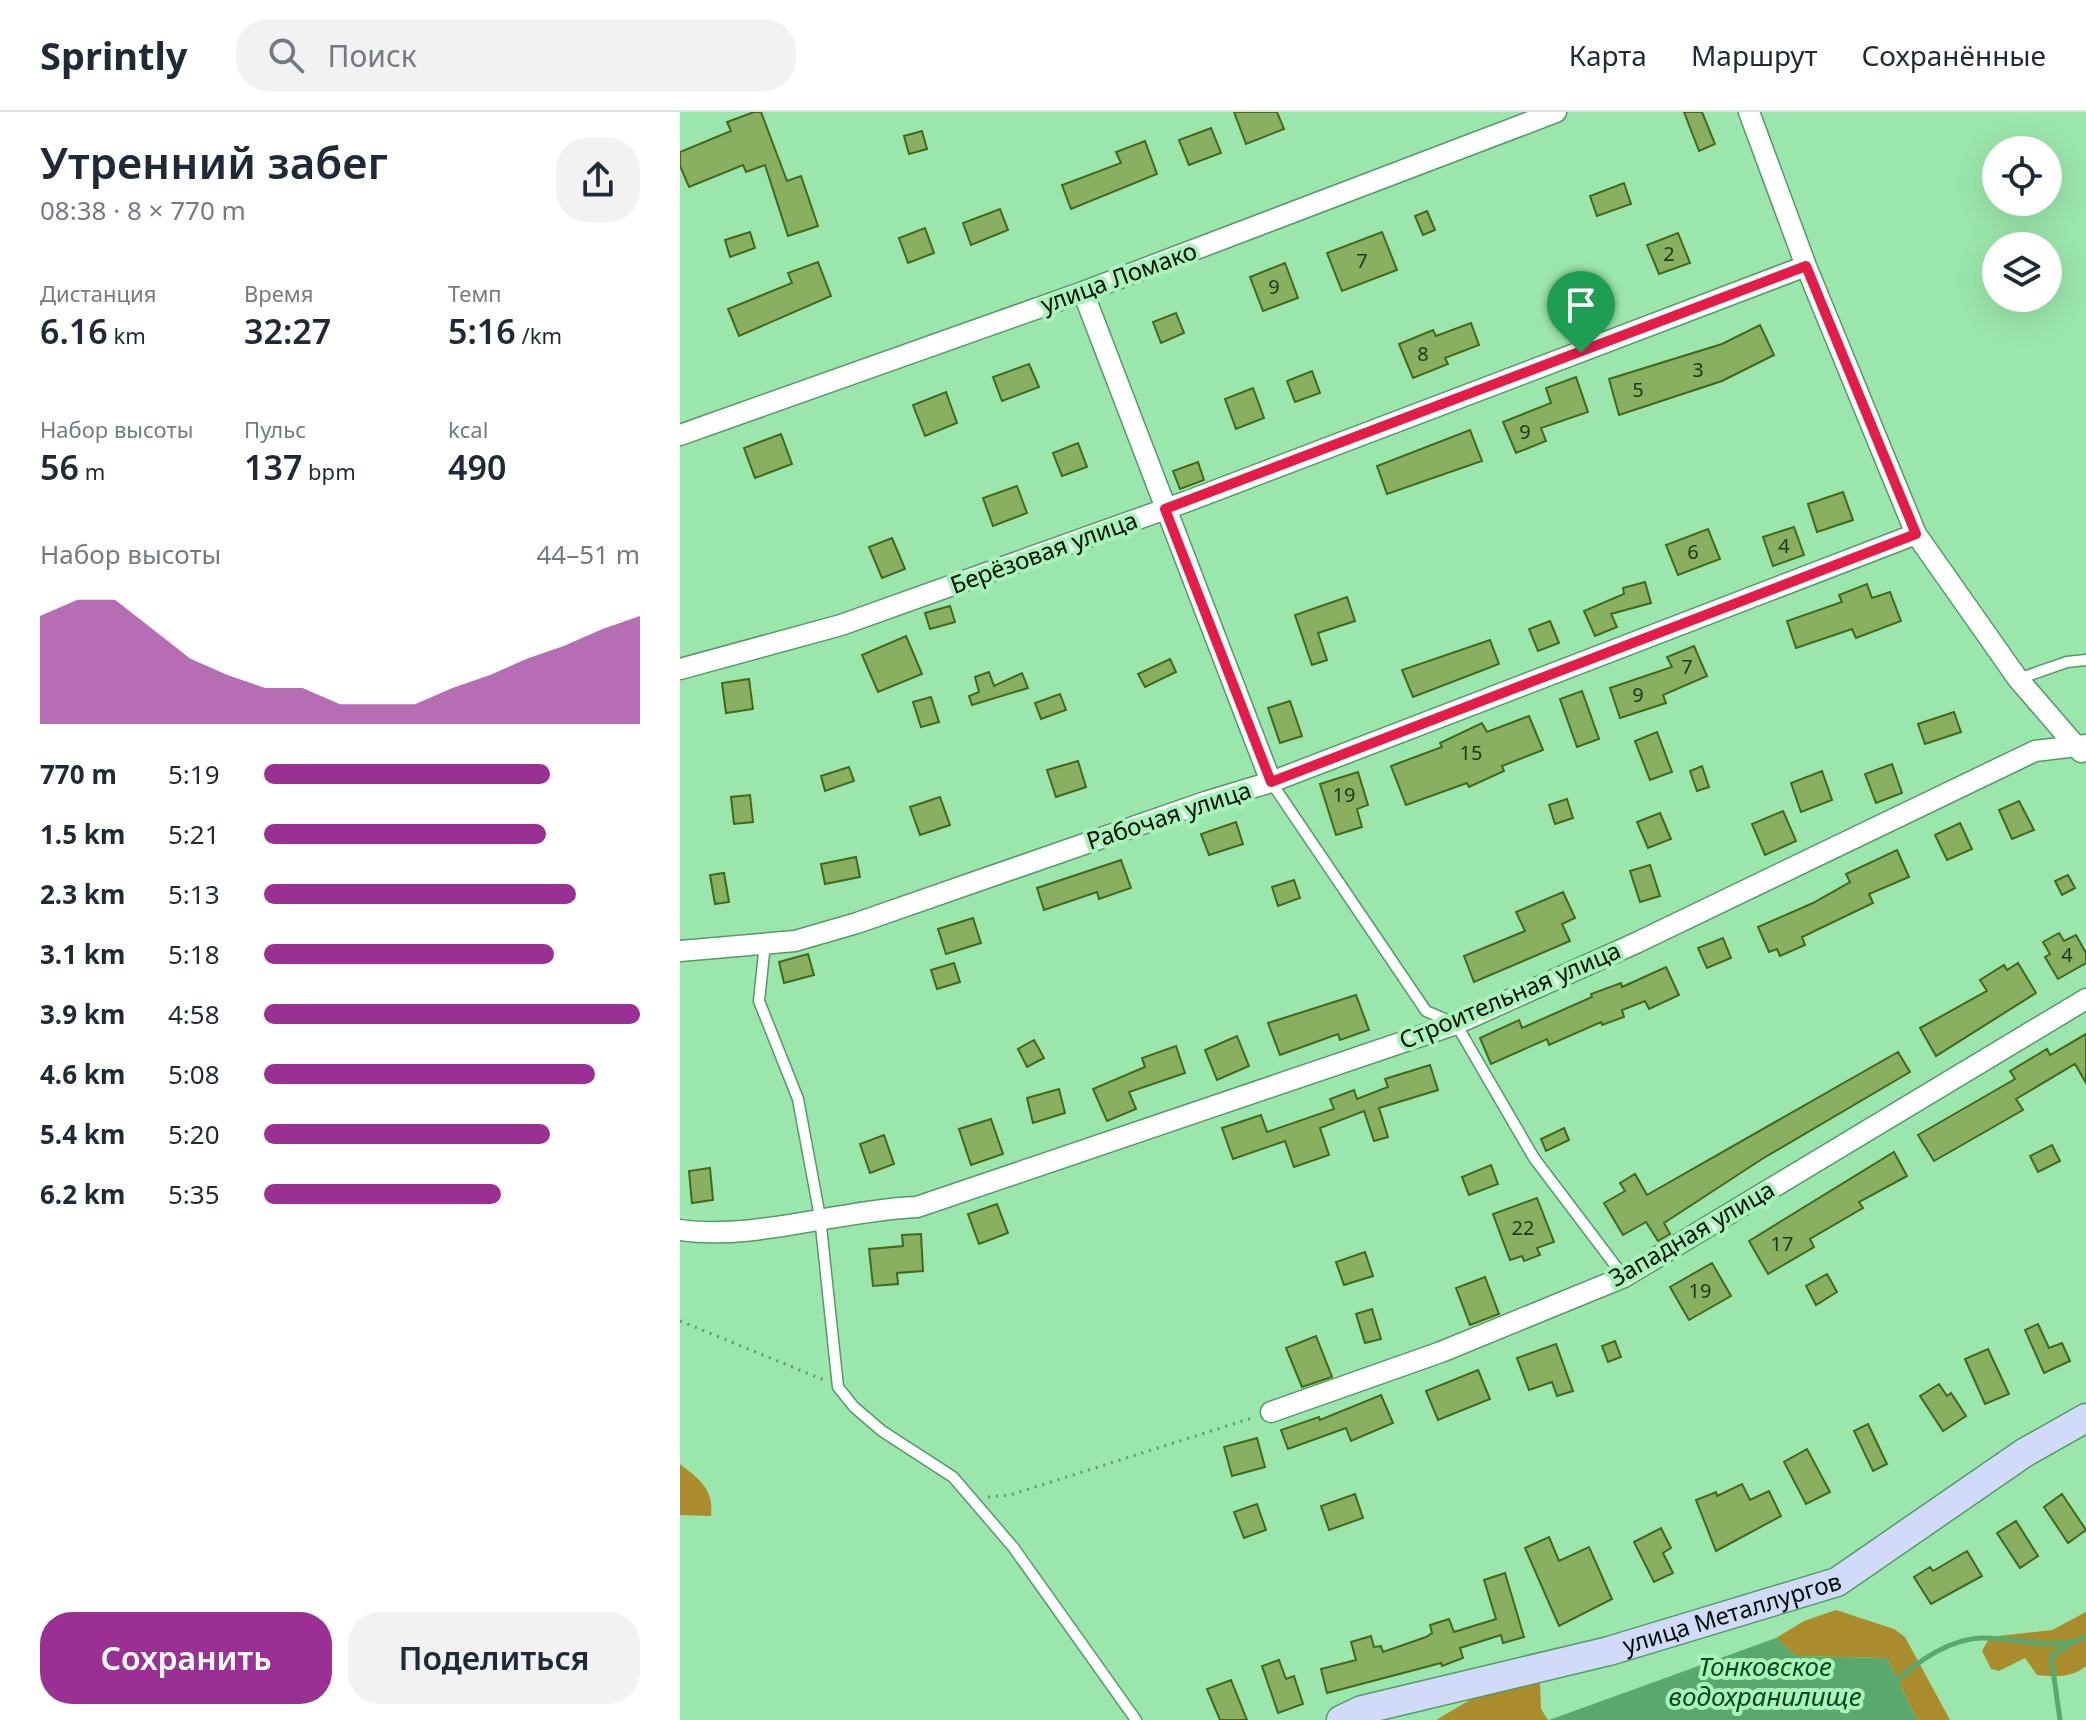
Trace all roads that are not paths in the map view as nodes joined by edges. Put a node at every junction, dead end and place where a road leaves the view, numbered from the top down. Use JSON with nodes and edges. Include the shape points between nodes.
{"nodes":[{"id":1,"x":1556,"y":112,"type":"edge"},
{"id":2,"x":1749,"y":112,"type":"edge"},
{"id":3,"x":1806,"y":266,"type":"junction"},
{"id":4,"x":1083,"y":292,"type":"junction"},
{"id":5,"x":680,"y":435,"type":"edge"},
{"id":6,"x":1165,"y":509,"type":"junction"},
{"id":7,"x":1916,"y":534,"type":"junction"},
{"id":8,"x":2086,"y":660,"type":"edge"},
{"id":9,"x":680,"y":669,"type":"edge"},
{"id":10,"x":2018,"y":679,"type":"junction"},
{"id":11,"x":2082,"y":749,"type":"edge"},
{"id":12,"x":1271,"y":782,"type":"junction"},
{"id":13,"x":765,"y":943,"type":"junction"},
{"id":14,"x":680,"y":951,"type":"edge"},
{"id":15,"x":2086,"y":999,"type":"edge"},
{"id":16,"x":1456,"y":1024,"type":"junction"},
{"id":17,"x":820,"y":1217,"type":"junction"},
{"id":18,"x":680,"y":1230,"type":"edge"},
{"id":19,"x":1624,"y":1277,"type":"junction"},
{"id":20,"x":1271,"y":1412,"type":"road end"},
{"id":21,"x":2086,"y":1418,"type":"edge"},
{"id":22,"x":1136,"y":1720,"type":"edge"},
{"id":23,"x":1341,"y":1720,"type":"edge"}],
"edges":[{"from":1,"to":4,"type":"street","name":"улица Ломако"},
{"from":2,"to":3,"type":"street"},
{"from":3,"to":6,"type":"street","name":"Берёзовая улица"},
{"from":3,"to":7,"type":"street"},
{"from":4,"to":5,"type":"street","name":"улица Ломако"},
{"from":4,"to":6,"type":"street"},
{"from":6,"to":9,"type":"street","name":"Берёзовая улица","via":[[841,625]]},
{"from":6,"to":12,"type":"street"},
{"from":7,"to":10,"type":"street"},
{"from":7,"to":12,"type":"street","name":"Рабочая улица"},
{"from":8,"to":10,"type":"lane"},
{"from":10,"to":11,"type":"street"},
{"from":11,"to":16,"type":"street","name":"Строительная улица","via":[[2035,751]]},
{"from":12,"to":13,"type":"street","name":"Рабочая улица","via":[[857,923],[795,941]]},
{"from":12,"to":16,"type":"lane","via":[[1426,1011]]},
{"from":13,"to":14,"type":"street","name":"Рабочая улица"},
{"from":13,"to":17,"type":"lane","via":[[759,1001],[798,1099]]},
{"from":15,"to":19,"type":"street","name":"Западная улица"},
{"from":16,"to":17,"type":"street","name":"Строительная улица","via":[[917,1207]]},
{"from":16,"to":19,"type":"lane","via":[[1534,1158]]},
{"from":17,"to":18,"type":"street","name":"Строительная улица","via":[[714,1235]]},
{"from":17,"to":22,"type":"lane","via":[[838,1387],[882,1431],[953,1477],[1013,1547]]},
{"from":19,"to":20,"type":"street","name":"Западная улица","via":[[1441,1352]]},
{"from":21,"to":23,"type":"street","name":"улица Металлургов","via":[[2024,1453],[1837,1582],[1609,1651],[1362,1710]]}]}
